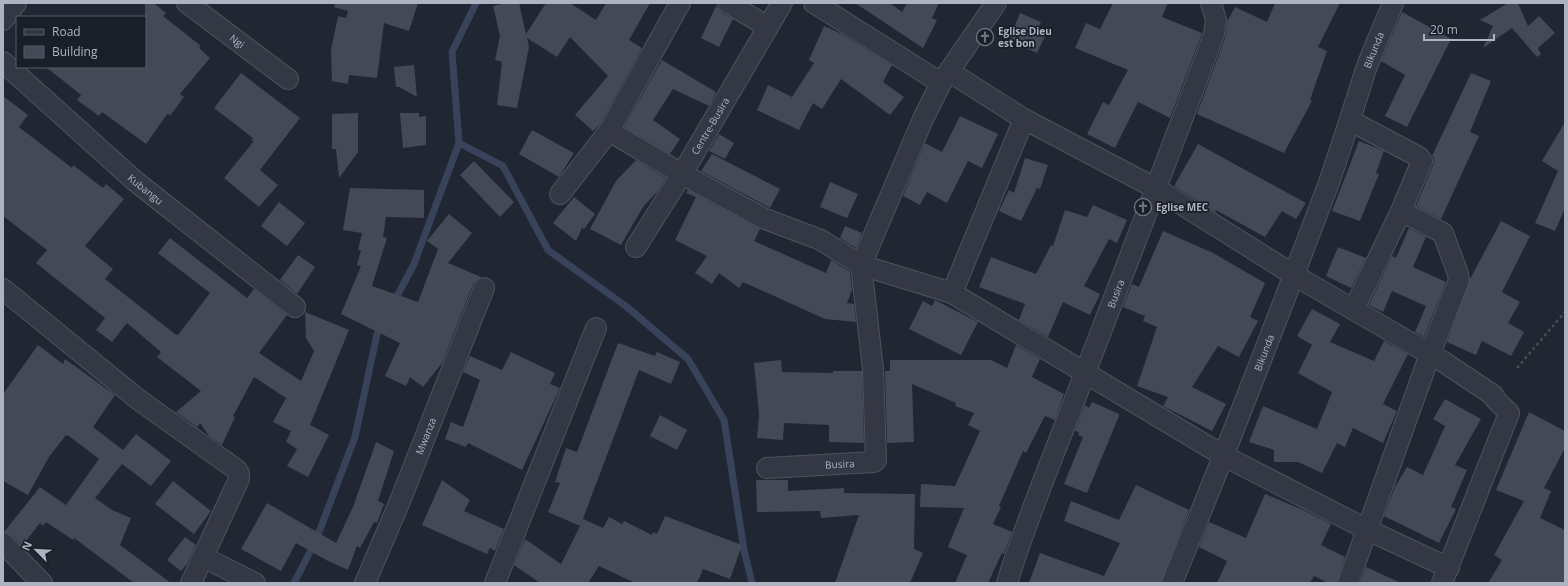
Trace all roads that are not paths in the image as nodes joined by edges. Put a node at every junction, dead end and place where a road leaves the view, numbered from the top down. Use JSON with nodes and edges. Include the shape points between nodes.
{"nodes":[{"id":1,"x":16,"y":3,"type":"edge"},
{"id":2,"x":186,"y":3,"type":"edge"},
{"id":3,"x":680,"y":3,"type":"edge"},
{"id":4,"x":728,"y":3,"type":"edge"},
{"id":5,"x":782,"y":3,"type":"edge"},
{"id":6,"x":814,"y":3,"type":"edge"},
{"id":7,"x":996,"y":3,"type":"edge"},
{"id":8,"x":1211,"y":3,"type":"edge"},
{"id":9,"x":1393,"y":3,"type":"edge"},
{"id":10,"x":3,"y":20,"type":"edge"},
{"id":11,"x":768,"y":27,"type":"junction"},
{"id":12,"x":3,"y":62,"type":"edge"},
{"id":13,"x":946,"y":77,"type":"junction"},
{"id":14,"x":288,"y":79,"type":"dead end"},
{"id":15,"x":1024,"y":119,"type":"junction"},
{"id":16,"x":1351,"y":121,"type":"junction"},
{"id":17,"x":610,"y":131,"type":"junction"},
{"id":18,"x":682,"y":174,"type":"junction"},
{"id":19,"x":1157,"y":189,"type":"junction"},
{"id":20,"x":560,"y":194,"type":"dead end"},
{"id":21,"x":1401,"y":211,"type":"junction"},
{"id":22,"x":636,"y":247,"type":"dead end"},
{"id":23,"x":861,"y":265,"type":"junction"},
{"id":24,"x":1294,"y":276,"type":"junction"},
{"id":25,"x":484,"y":288,"type":"dead end"},
{"id":26,"x":3,"y":289,"type":"edge"},
{"id":27,"x":952,"y":293,"type":"junction"},
{"id":28,"x":295,"y":308,"type":"dead end"},
{"id":29,"x":1354,"y":309,"type":"junction"},
{"id":30,"x":596,"y":328,"type":"dead end"},
{"id":31,"x":1430,"y":354,"type":"junction"},
{"id":32,"x":1085,"y":372,"type":"junction"},
{"id":33,"x":1224,"y":456,"type":"junction"},
{"id":34,"x":767,"y":468,"type":"dead end"},
{"id":35,"x":1368,"y":530,"type":"junction"},
{"id":36,"x":3,"y":543,"type":"edge"},
{"id":37,"x":204,"y":557,"type":"junction"},
{"id":38,"x":1445,"y":575,"type":"edge"},
{"id":39,"x":40,"y":583,"type":"edge"},
{"id":40,"x":191,"y":583,"type":"edge"},
{"id":41,"x":255,"y":583,"type":"edge"},
{"id":42,"x":366,"y":583,"type":"edge"},
{"id":43,"x":496,"y":583,"type":"edge"},
{"id":44,"x":1007,"y":583,"type":"edge"},
{"id":45,"x":1172,"y":583,"type":"edge"},
{"id":46,"x":1348,"y":583,"type":"edge"}],
"edges":[{"from":1,"to":10,"type":"street"},
{"from":2,"to":14,"type":"street","name":"Ngi"},
{"from":3,"to":17,"type":"street"},
{"from":4,"to":11,"type":"street"},
{"from":5,"to":11,"type":"street","name":"Centre-Busira"},
{"from":6,"to":13,"type":"street"},
{"from":7,"to":13,"type":"street"},
{"from":8,"to":19,"type":"street","name":"Busira","via":[[1216,20],[1214,34]]},
{"from":9,"to":16,"type":"street","name":"Bikunda","via":[[1365,71]]},
{"from":11,"to":18,"type":"street","name":"Centre-Busira"},
{"from":12,"to":28,"type":"street","name":"Kubangu","via":[[135,181]]},
{"from":13,"to":15,"type":"street"},
{"from":13,"to":23,"type":"street","via":[[923,119]]},
{"from":15,"to":19,"type":"street"},
{"from":15,"to":27,"type":"street"},
{"from":16,"to":21,"type":"street","via":[[1419,157],[1422,161]]},
{"from":16,"to":24,"type":"street","name":"Bikunda"},
{"from":17,"to":18,"type":"street"},
{"from":17,"to":20,"type":"street"},
{"from":18,"to":22,"type":"street","name":"Centre-Busira"},
{"from":18,"to":23,"type":"street","via":[[763,218],[821,240]]},
{"from":19,"to":24,"type":"street"},
{"from":19,"to":32,"type":"street","name":"Busira"},
{"from":21,"to":29,"type":"street"},
{"from":21,"to":31,"type":"street","via":[[1443,233],[1458,274],[1457,288]]},
{"from":23,"to":27,"type":"street"},
{"from":23,"to":34,"type":"street","name":"Busira","via":[[873,369],[876,460]]},
{"from":24,"to":29,"type":"street"},
{"from":24,"to":33,"type":"street","name":"Bikunda"},
{"from":25,"to":42,"type":"street","name":"Mwanza"},
{"from":26,"to":37,"type":"street","via":[[139,400],[237,470],[239,478]]},
{"from":27,"to":32,"type":"street"},
{"from":29,"to":31,"type":"street"},
{"from":30,"to":43,"type":"street"},
{"from":31,"to":35,"type":"street"},
{"from":31,"to":38,"type":"street","via":[[1489,390],[1509,413]]},
{"from":32,"to":33,"type":"street"},
{"from":32,"to":44,"type":"street","name":"Busira"},
{"from":33,"to":35,"type":"street"},
{"from":33,"to":45,"type":"street","name":"Bikunda"},
{"from":35,"to":38,"type":"street"},
{"from":35,"to":46,"type":"street"},
{"from":36,"to":39,"type":"street"},
{"from":37,"to":40,"type":"street"},
{"from":37,"to":41,"type":"street"}]}
